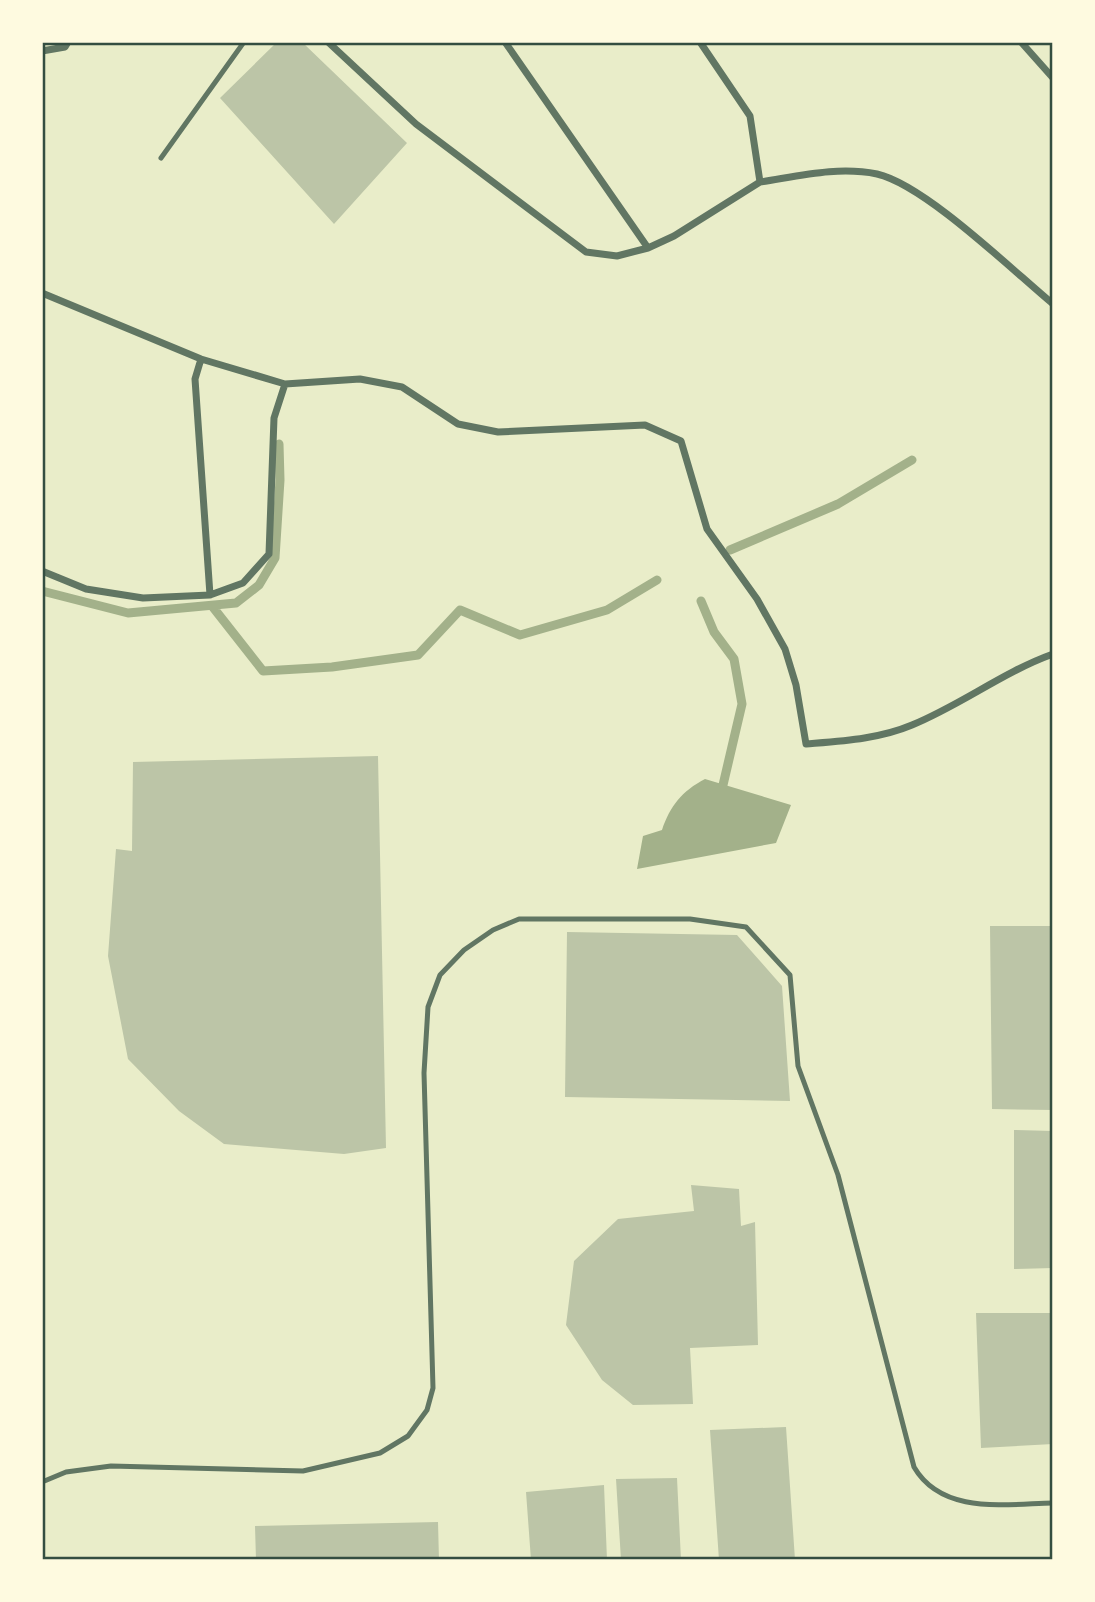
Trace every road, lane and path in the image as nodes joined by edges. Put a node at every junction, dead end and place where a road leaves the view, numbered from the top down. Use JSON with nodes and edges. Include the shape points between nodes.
{"nodes":[{"id":1,"x":68,"y":42,"type":"edge"},
{"id":2,"x":244,"y":42,"type":"edge"},
{"id":3,"x":328,"y":42,"type":"edge"},
{"id":4,"x":505,"y":42,"type":"edge"},
{"id":5,"x":701,"y":42,"type":"edge"},
{"id":6,"x":1021,"y":42,"type":"edge"},
{"id":7,"x":42,"y":51,"type":"edge"},
{"id":8,"x":1053,"y":78,"type":"edge"},
{"id":9,"x":162,"y":158,"type":"dead end"},
{"id":10,"x":760,"y":182,"type":"junction"},
{"id":11,"x":648,"y":248,"type":"junction"},
{"id":12,"x":42,"y":293,"type":"edge"},
{"id":13,"x":1053,"y":304,"type":"edge"},
{"id":14,"x":201,"y":359,"type":"junction"},
{"id":15,"x":285,"y":384,"type":"junction"},
{"id":16,"x":42,"y":571,"type":"edge"},
{"id":17,"x":210,"y":595,"type":"junction"},
{"id":18,"x":1053,"y":654,"type":"edge"},
{"id":19,"x":42,"y":1482,"type":"edge"},
{"id":20,"x":1053,"y":1503,"type":"edge"}],
"edges":[{"from":1,"to":7,"type":"street","via":[[65,47]]},
{"from":2,"to":9,"type":"lane"},
{"from":3,"to":11,"type":"street","via":[[416,124],[586,252],[617,256]]},
{"from":4,"to":11,"type":"street"},
{"from":5,"to":10,"type":"street","via":[[750,116]]},
{"from":6,"to":8,"type":"street"},
{"from":10,"to":11,"type":"street"},
{"from":10,"to":13,"type":"street","via":[[829,170],[877,174],[911,187]]},
{"from":12,"to":14,"type":"street"},
{"from":14,"to":15,"type":"street"},
{"from":14,"to":17,"type":"street","via":[[195,379]]},
{"from":15,"to":17,"type":"street","via":[[274,418],[269,554],[243,583]]},
{"from":15,"to":18,"type":"street","via":[[360,379],[402,387],[458,424],[498,432],[645,425],[681,441],[707,529],[757,599],[785,649],[806,744],[869,738],[912,725],[1021,665]]},
{"from":16,"to":17,"type":"street","via":[[86,589],[143,598]]},
{"from":19,"to":20,"type":"lane","via":[[66,1472],[111,1466],[303,1471],[380,1453],[408,1436],[427,1410],[433,1388],[424,1073],[428,1007],[440,975],[464,950],[519,919],[690,919],[746,927],[790,975],[798,1066],[838,1175],[914,1467],[922,1482],[972,1505]]}]}
